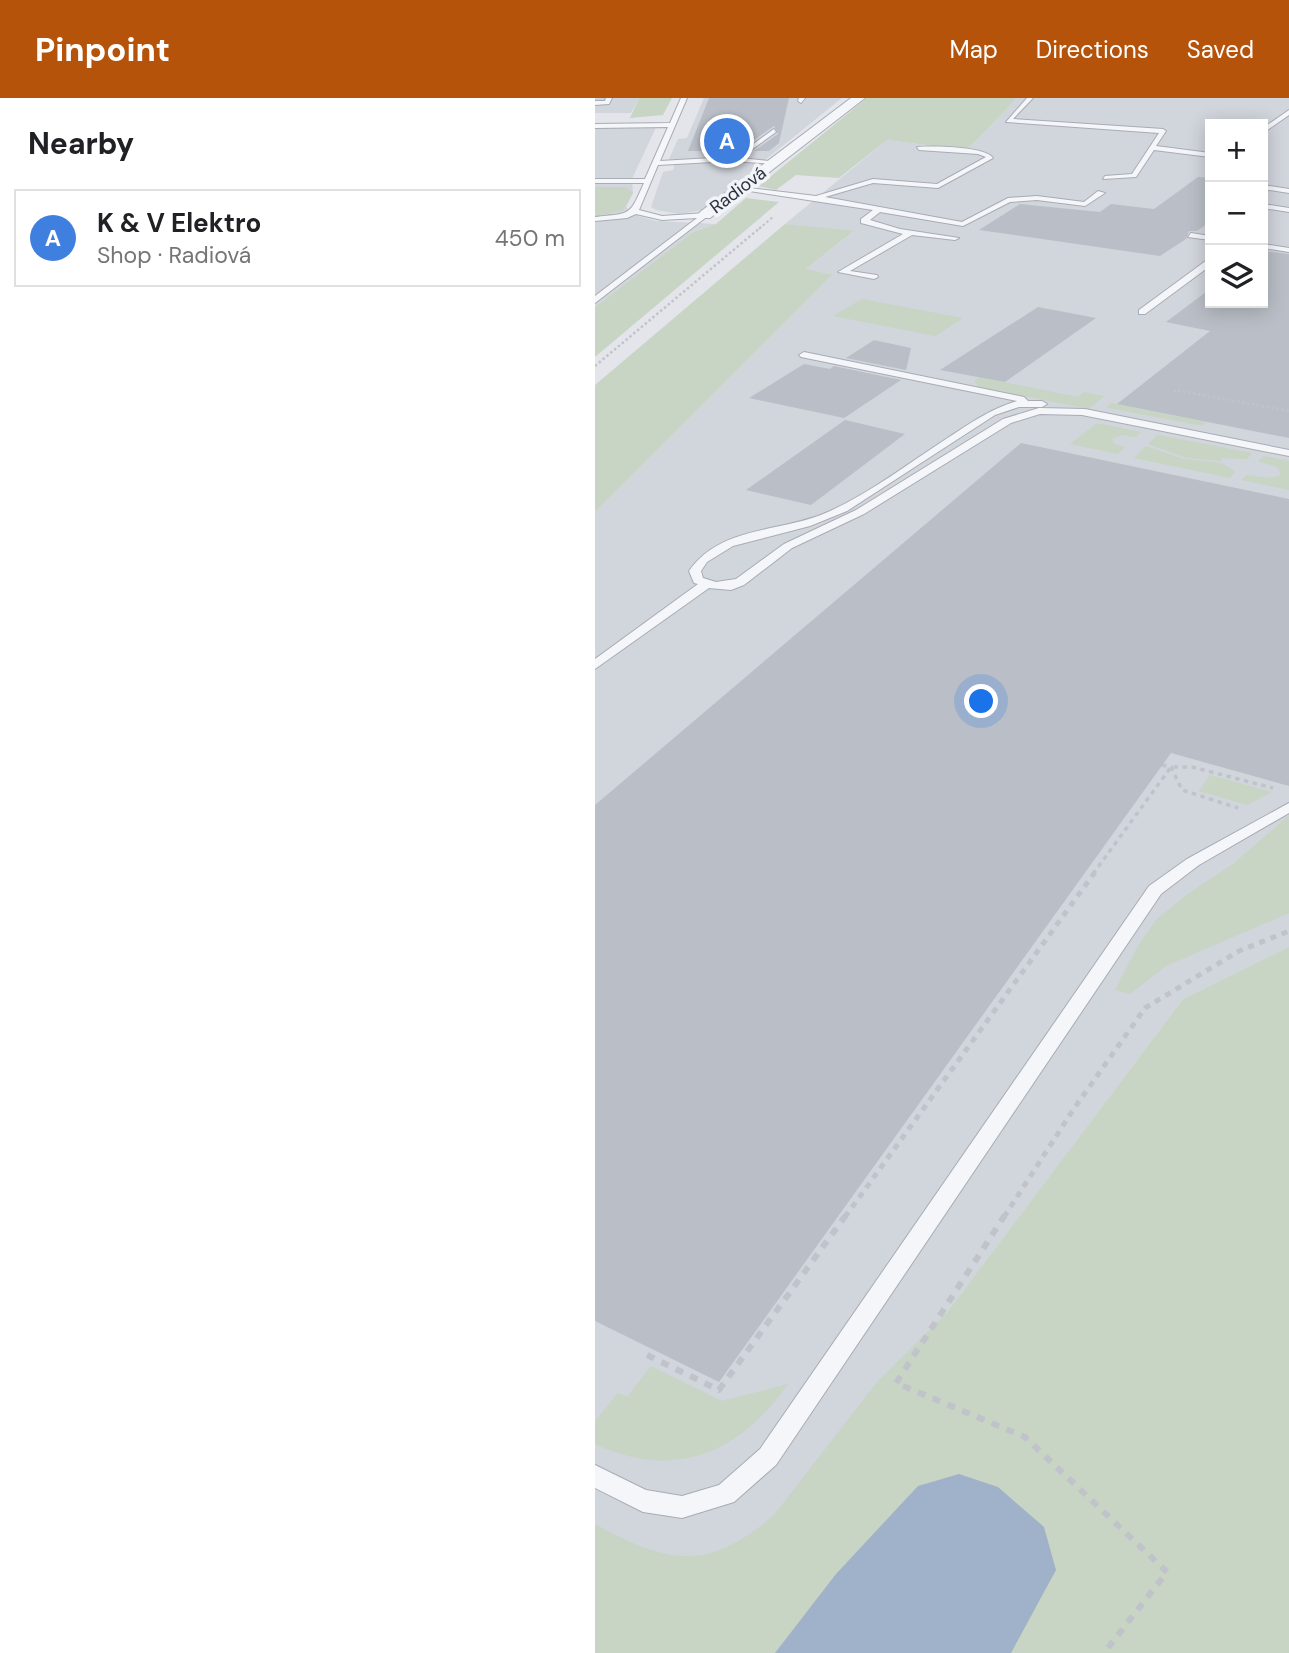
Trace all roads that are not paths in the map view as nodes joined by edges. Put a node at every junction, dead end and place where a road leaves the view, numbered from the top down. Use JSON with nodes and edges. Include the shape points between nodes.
{"nodes":[{"id":1,"x":610,"y":98,"type":"edge"},
{"id":2,"x":684,"y":98,"type":"edge"},
{"id":3,"x":859,"y":98,"type":"edge"},
{"id":4,"x":1030,"y":98,"type":"edge"},
{"id":5,"x":595,"y":103,"type":"edge"},
{"id":6,"x":1289,"y":112,"type":"edge"},
{"id":7,"x":595,"y":119,"type":"edge"},
{"id":8,"x":595,"y":125,"type":"edge"},
{"id":9,"x":633,"y":125,"type":"junction"},
{"id":10,"x":672,"y":125,"type":"junction"},
{"id":11,"x":1268,"y":127,"type":"edge"},
{"id":12,"x":774,"y":131,"type":"dead end"},
{"id":13,"x":919,"y":148,"type":"dead end"},
{"id":14,"x":1153,"y":148,"type":"junction"},
{"id":15,"x":1205,"y":154,"type":"edge"},
{"id":16,"x":731,"y":159,"type":"junction"},
{"id":17,"x":775,"y":162,"type":"junction"},
{"id":18,"x":654,"y":163,"type":"junction"},
{"id":19,"x":1105,"y":178,"type":"dead end"},
{"id":20,"x":595,"y":181,"type":"edge"},
{"id":21,"x":646,"y":181,"type":"junction"},
{"id":22,"x":1268,"y":188,"type":"edge"},
{"id":23,"x":740,"y":189,"type":"junction"},
{"id":24,"x":1289,"y":191,"type":"edge"},
{"id":25,"x":1101,"y":193,"type":"dead end"},
{"id":26,"x":817,"y":198,"type":"junction"},
{"id":27,"x":1268,"y":207,"type":"edge"},
{"id":28,"x":879,"y":209,"type":"junction"},
{"id":29,"x":1289,"y":210,"type":"edge"},
{"id":30,"x":635,"y":211,"type":"junction"},
{"id":31,"x":705,"y":215,"type":"junction"},
{"id":32,"x":595,"y":219,"type":"edge"},
{"id":33,"x":912,"y":232,"type":"junction"},
{"id":34,"x":1191,"y":235,"type":"dead end"},
{"id":35,"x":1205,"y":237,"type":"edge"},
{"id":36,"x":955,"y":238,"type":"dead end"},
{"id":37,"x":1268,"y":247,"type":"edge"},
{"id":38,"x":1289,"y":250,"type":"edge"},
{"id":39,"x":1205,"y":266,"type":"edge"},
{"id":40,"x":874,"y":277,"type":"dead end"},
{"id":41,"x":595,"y":300,"type":"edge"},
{"id":42,"x":1142,"y":312,"type":"dead end"},
{"id":43,"x":804,"y":355,"type":"dead end"},
{"id":44,"x":1042,"y":404,"type":"junction"},
{"id":45,"x":1085,"y":412,"type":"junction"},
{"id":46,"x":1289,"y":453,"type":"edge"},
{"id":47,"x":705,"y":585,"type":"junction"},
{"id":48,"x":595,"y":665,"type":"edge"},
{"id":49,"x":1289,"y":807,"type":"edge"},
{"id":50,"x":595,"y":1476,"type":"edge"}],
"edges":[{"from":1,"to":5,"type":"lane","via":[[607,103]]},
{"from":2,"to":10,"type":"lane"},
{"from":3,"to":17,"type":"street","name":"Radiová"},
{"from":4,"to":14,"type":"lane","via":[[1008,121],[1163,131]]},
{"from":6,"to":11,"type":"lane"},
{"from":7,"to":9,"type":"lane"},
{"from":8,"to":9,"type":"lane"},
{"from":9,"to":10,"type":"lane"},
{"from":10,"to":18,"type":"lane"},
{"from":12,"to":16,"type":"lane"},
{"from":13,"to":26,"type":"lane","via":[[979,152],[990,158],[938,186],[873,181]]},
{"from":14,"to":15,"type":"lane"},
{"from":14,"to":19,"type":"lane","via":[[1134,176]]},
{"from":16,"to":17,"type":"lane"},
{"from":16,"to":18,"type":"lane"},
{"from":17,"to":23,"type":"street","name":"Radiová"},
{"from":18,"to":21,"type":"lane"},
{"from":20,"to":21,"type":"lane"},
{"from":21,"to":30,"type":"lane"},
{"from":22,"to":24,"type":"lane"},
{"from":23,"to":26,"type":"lane"},
{"from":23,"to":31,"type":"street","name":"Radiová"},
{"from":25,"to":28,"type":"lane","via":[[1085,204],[1037,198],[1008,200],[963,224]]},
{"from":26,"to":28,"type":"lane"},
{"from":27,"to":29,"type":"lane"},
{"from":28,"to":33,"type":"lane","via":[[864,221]]},
{"from":30,"to":31,"type":"lane","name":"Radiová","via":[[662,218]]},
{"from":30,"to":32,"type":"lane"},
{"from":31,"to":41,"type":"lane"},
{"from":33,"to":36,"type":"lane"},
{"from":33,"to":40,"type":"lane","via":[[842,272]]},
{"from":34,"to":35,"type":"lane"},
{"from":37,"to":38,"type":"lane"},
{"from":39,"to":42,"type":"lane"},
{"from":43,"to":44,"type":"lane"},
{"from":44,"to":45,"type":"lane"},
{"from":44,"to":47,"type":"lane","via":[[1018,404],[991,413],[838,512],[726,545],[699,563],[695,571]]},
{"from":45,"to":46,"type":"lane"},
{"from":45,"to":47,"type":"lane","via":[[1039,411],[1007,421],[860,512],[788,546],[740,582]]},
{"from":47,"to":48,"type":"lane"},
{"from":49,"to":50,"type":"lane","via":[[1193,862],[1155,890],[768,1457],[726,1494],[682,1507],[643,1501]]}]}
